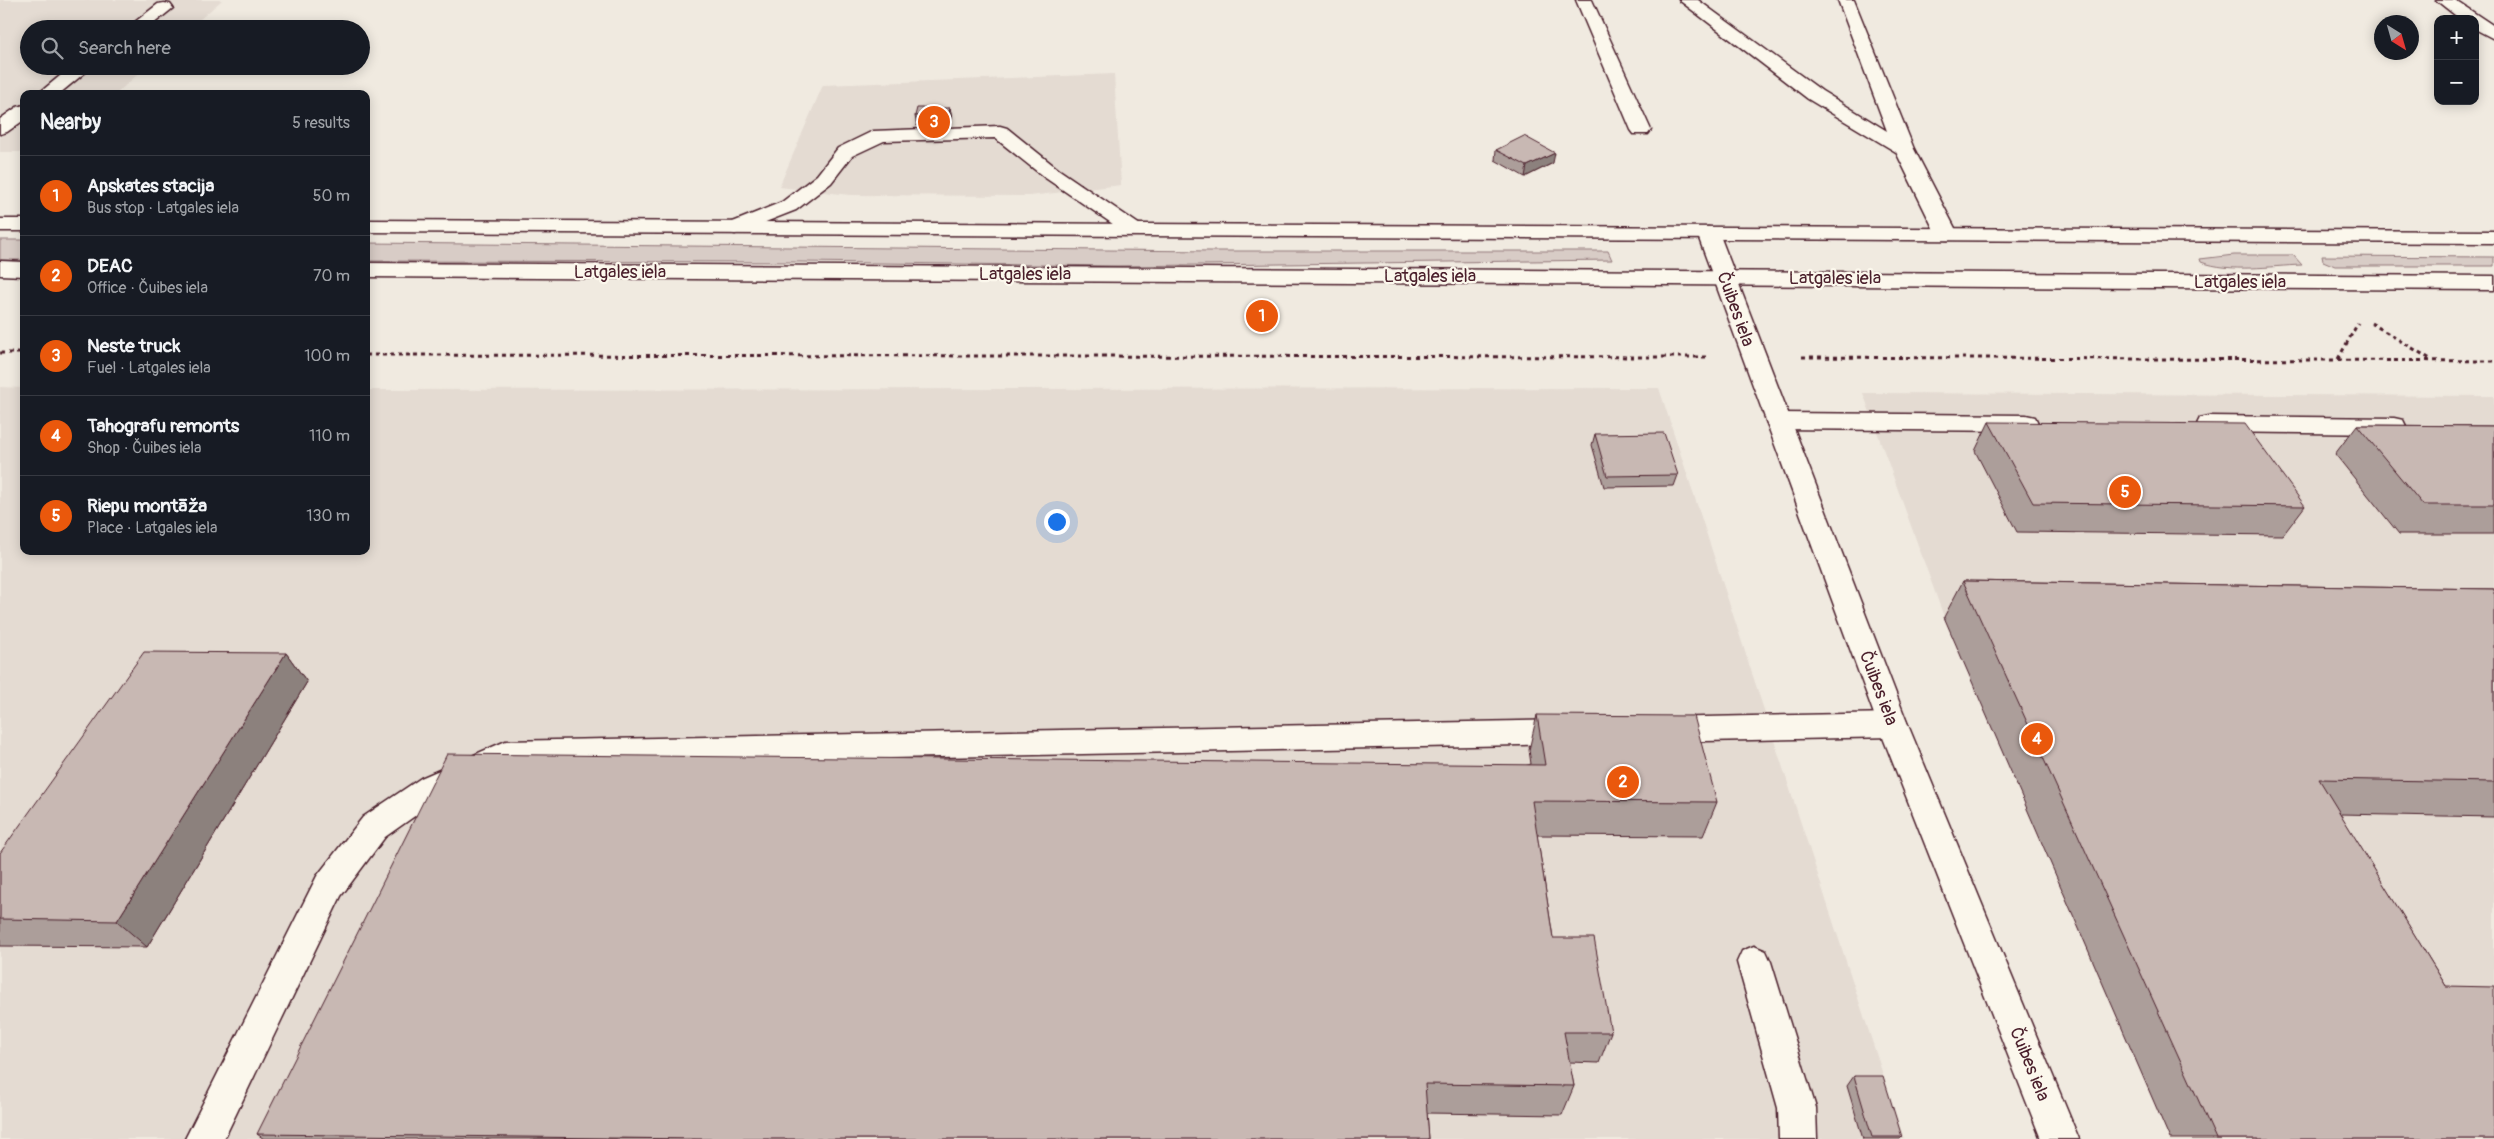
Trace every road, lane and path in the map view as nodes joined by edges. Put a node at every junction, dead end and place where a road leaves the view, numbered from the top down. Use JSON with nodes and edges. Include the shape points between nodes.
{"nodes":[{"id":1,"x":1584,"y":0,"type":"edge"},
{"id":2,"x":1687,"y":0,"type":"edge"},
{"id":3,"x":1846,"y":0,"type":"edge"},
{"id":4,"x":2444,"y":0,"type":"edge"},
{"id":5,"x":164,"y":8,"type":"dead end"},
{"id":6,"x":2466,"y":15,"type":"edge"},
{"id":7,"x":147,"y":20,"type":"edge"},
{"id":8,"x":2479,"y":24,"type":"edge"},
{"id":9,"x":2494,"y":34,"type":"edge"},
{"id":10,"x":72,"y":75,"type":"edge"},
{"id":11,"x":52,"y":90,"type":"edge"},
{"id":12,"x":20,"y":114,"type":"edge"},
{"id":13,"x":0,"y":128,"type":"edge"},
{"id":14,"x":1641,"y":130,"type":"dead end"},
{"id":15,"x":1904,"y":149,"type":"junction"},
{"id":16,"x":0,"y":225,"type":"edge"},
{"id":17,"x":20,"y":225,"type":"edge"},
{"id":18,"x":370,"y":226,"type":"edge"},
{"id":19,"x":735,"y":228,"type":"junction"},
{"id":20,"x":1133,"y":229,"type":"junction"},
{"id":21,"x":1708,"y":233,"type":"junction"},
{"id":22,"x":1948,"y":234,"type":"junction"},
{"id":23,"x":2494,"y":236,"type":"edge"},
{"id":24,"x":0,"y":268,"type":"edge"},
{"id":25,"x":20,"y":268,"type":"edge"},
{"id":26,"x":370,"y":270,"type":"edge"},
{"id":27,"x":1726,"y":278,"type":"junction"},
{"id":28,"x":2494,"y":283,"type":"edge"},
{"id":29,"x":2362,"y":317,"type":"dead end"},
{"id":30,"x":2369,"y":322,"type":"dead end"},
{"id":31,"x":0,"y":353,"type":"edge"},
{"id":32,"x":20,"y":353,"type":"edge"},
{"id":33,"x":370,"y":355,"type":"edge"},
{"id":34,"x":1754,"y":357,"type":"junction"},
{"id":35,"x":2338,"y":359,"type":"junction"},
{"id":36,"x":2432,"y":360,"type":"junction"},
{"id":37,"x":2494,"y":361,"type":"edge"},
{"id":38,"x":1778,"y":421,"type":"junction"},
{"id":39,"x":2046,"y":423,"type":"edge"},
{"id":40,"x":2186,"y":424,"type":"edge"},
{"id":41,"x":2414,"y":426,"type":"edge"},
{"id":42,"x":1893,"y":725,"type":"junction"},
{"id":43,"x":1754,"y":962,"type":"dead end"},
{"id":44,"x":204,"y":1139,"type":"edge"},
{"id":45,"x":1798,"y":1139,"type":"edge"},
{"id":46,"x":2060,"y":1139,"type":"edge"}],
"edges":[{"from":1,"to":14,"type":"main road"},
{"from":2,"to":15,"type":"main road","via":[[1815,95]]},
{"from":3,"to":15,"type":"main road"},
{"from":4,"to":6,"type":"main road"},
{"from":5,"to":7,"type":"main road"},
{"from":8,"to":9,"type":"main road"},
{"from":10,"to":11,"type":"main road"},
{"from":12,"to":13,"type":"main road"},
{"from":15,"to":22,"type":"main road"},
{"from":16,"to":17,"type":"main road"},
{"from":18,"to":19,"type":"main road"},
{"from":19,"to":20,"type":"main road"},
{"from":19,"to":20,"type":"main road","via":[[789,206],[824,179],[845,152],[880,136],[1000,132],[1051,173]]},
{"from":20,"to":21,"type":"main road"},
{"from":21,"to":22,"type":"main road"},
{"from":21,"to":27,"type":"main road","name":"Čuibes iela"},
{"from":22,"to":23,"type":"main road"},
{"from":24,"to":25,"type":"main road"},
{"from":26,"to":27,"type":"main road","name":"Latgales iela"},
{"from":27,"to":28,"type":"main road","name":"Latgales iela"},
{"from":27,"to":34,"type":"main road","name":"Čuibes iela"},
{"from":29,"to":35,"type":"path"},
{"from":30,"to":36,"type":"path"},
{"from":31,"to":32,"type":"path"},
{"from":33,"to":34,"type":"path"},
{"from":34,"to":35,"type":"path"},
{"from":34,"to":38,"type":"main road","name":"Čuibes iela"},
{"from":35,"to":36,"type":"path"},
{"from":36,"to":37,"type":"path"},
{"from":38,"to":39,"type":"main road"},
{"from":38,"to":42,"type":"main road","name":"Čuibes iela"},
{"from":40,"to":41,"type":"main road"},
{"from":42,"to":44,"type":"main road","via":[[506,754],[432,787],[374,827],[329,886]]},
{"from":42,"to":46,"type":"main road","name":"Čuibes iela"},
{"from":43,"to":45,"type":"main road","via":[[1797,1108]]}]}
